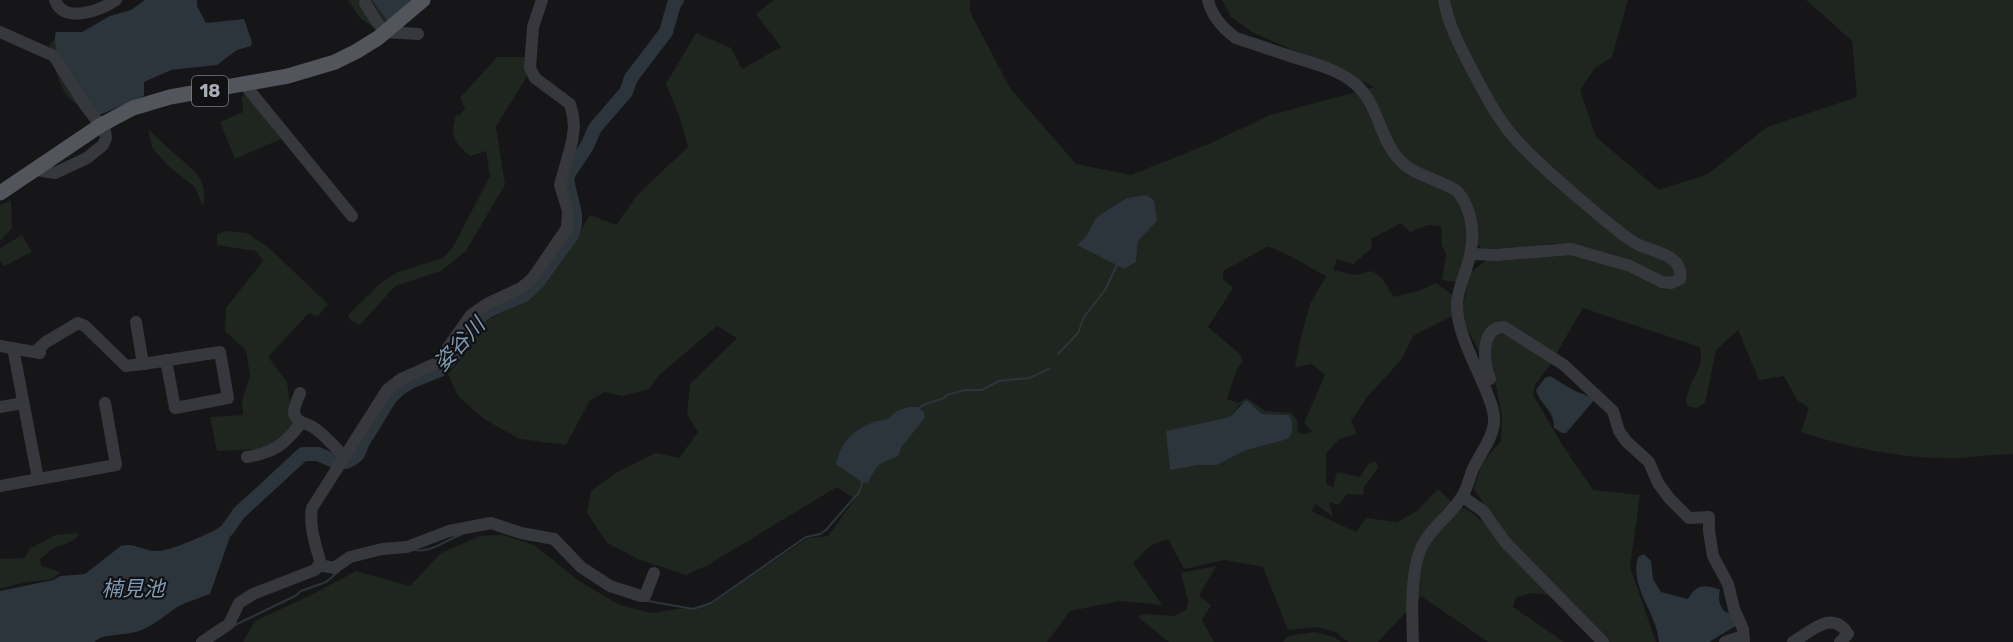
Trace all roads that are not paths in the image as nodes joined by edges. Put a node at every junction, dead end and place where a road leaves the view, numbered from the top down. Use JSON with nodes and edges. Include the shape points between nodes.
{"nodes":[{"id":1,"x":55,"y":0,"type":"edge"},
{"id":2,"x":116,"y":0,"type":"edge"},
{"id":3,"x":423,"y":0,"type":"edge"},
{"id":4,"x":542,"y":0,"type":"edge"},
{"id":5,"x":1208,"y":0,"type":"edge"},
{"id":6,"x":1444,"y":0,"type":"edge"},
{"id":7,"x":365,"y":3,"type":"dead end"},
{"id":8,"x":0,"y":32,"type":"edge"},
{"id":9,"x":386,"y":32,"type":"junction"},
{"id":10,"x":418,"y":34,"type":"dead end"},
{"id":11,"x":245,"y":85,"type":"junction"},
{"id":12,"x":101,"y":125,"type":"junction"},
{"id":13,"x":0,"y":194,"type":"edge"},
{"id":14,"x":352,"y":216,"type":"dead end"},
{"id":15,"x":1471,"y":254,"type":"junction"},
{"id":16,"x":136,"y":322,"type":"dead end"},
{"id":17,"x":6,"y":347,"type":"edge"},
{"id":18,"x":166,"y":360,"type":"junction"},
{"id":19,"x":143,"y":364,"type":"junction"},
{"id":20,"x":300,"y":393,"type":"dead end"},
{"id":21,"x":23,"y":403,"type":"junction"},
{"id":22,"x":105,"y":403,"type":"dead end"},
{"id":23,"x":0,"y":407,"type":"edge"},
{"id":24,"x":301,"y":423,"type":"junction"},
{"id":25,"x":1493,"y":429,"type":"junction"},
{"id":26,"x":247,"y":457,"type":"dead end"},
{"id":27,"x":341,"y":460,"type":"junction"},
{"id":28,"x":38,"y":479,"type":"junction"},
{"id":29,"x":0,"y":486,"type":"edge"},
{"id":30,"x":1462,"y":497,"type":"junction"},
{"id":31,"x":319,"y":565,"type":"junction"},
{"id":32,"x":654,"y":573,"type":"dead end"},
{"id":33,"x":1743,"y":639,"type":"edge"},
{"id":34,"x":202,"y":642,"type":"edge"},
{"id":35,"x":1413,"y":642,"type":"edge"},
{"id":36,"x":1603,"y":642,"type":"edge"},
{"id":37,"x":1725,"y":642,"type":"edge"},
{"id":38,"x":1793,"y":642,"type":"edge"},
{"id":39,"x":1840,"y":642,"type":"edge"}],
"edges":[{"from":1,"to":2,"type":"street","via":[[62,11],[74,14]]},
{"from":3,"to":9,"type":"main road","number":"18"},
{"from":4,"to":27,"type":"street","via":[[533,27],[530,68],[535,78],[570,104],[573,116],[572,142],[560,184],[568,211],[567,228],[532,279],[471,315],[437,363],[401,379],[387,390]]},
{"from":5,"to":15,"type":"street","via":[[1216,20],[1236,38],[1315,63],[1353,82],[1374,108],[1391,149],[1406,167],[1449,186],[1463,197],[1471,220]]},
{"from":6,"to":15,"type":"street","via":[[1457,40],[1510,133],[1620,233],[1669,257],[1681,272],[1675,282],[1662,282],[1630,266],[1570,249]]},
{"from":7,"to":9,"type":"street"},
{"from":8,"to":12,"type":"street","via":[[54,56]]},
{"from":9,"to":10,"type":"street"},
{"from":9,"to":11,"type":"main road","number":"18","via":[[335,62]]},
{"from":11,"to":12,"type":"main road","number":"18","via":[[157,100]]},
{"from":11,"to":14,"type":"street"},
{"from":12,"to":13,"type":"main road","number":"18"},
{"from":15,"to":25,"type":"street","via":[[1459,291],[1457,314],[1494,414]]},
{"from":16,"to":19,"type":"street"},
{"from":17,"to":19,"type":"street","via":[[37,352],[78,323],[126,366]]},
{"from":17,"to":21,"type":"street"},
{"from":18,"to":18,"type":"street","via":[[220,352],[228,398],[175,408]]},
{"from":18,"to":19,"type":"street"},
{"from":20,"to":24,"type":"street","via":[[294,415]]},
{"from":21,"to":23,"type":"street"},
{"from":21,"to":28,"type":"street"},
{"from":22,"to":28,"type":"street","via":[[116,465]]},
{"from":24,"to":26,"type":"street","via":[[287,441],[272,451]]},
{"from":24,"to":27,"type":"street","via":[[311,426]]},
{"from":25,"to":30,"type":"street"},
{"from":25,"to":33,"type":"street","via":[[1500,424],[1500,413],[1484,355],[1490,333],[1503,327],[1564,365],[1613,411],[1619,431],[1649,462],[1658,483],[1683,513],[1689,518],[1710,517],[1713,556],[1728,585]]},
{"from":27,"to":31,"type":"street","via":[[310,517]]},
{"from":28,"to":29,"type":"street"},
{"from":30,"to":35,"type":"street","via":[[1432,531],[1418,555],[1412,604]]},
{"from":30,"to":36,"type":"street","via":[[1483,511],[1506,543]]},
{"from":31,"to":32,"type":"street","via":[[334,568],[350,557],[407,547],[449,531],[491,523],[554,539],[580,567],[610,586],[641,596],[648,591]]},
{"from":31,"to":34,"type":"street","via":[[246,598],[239,603],[229,624]]},
{"from":33,"to":37,"type":"street"},
{"from":38,"to":39,"type":"street","via":[[1831,622],[1842,626],[1848,634]]}]}
